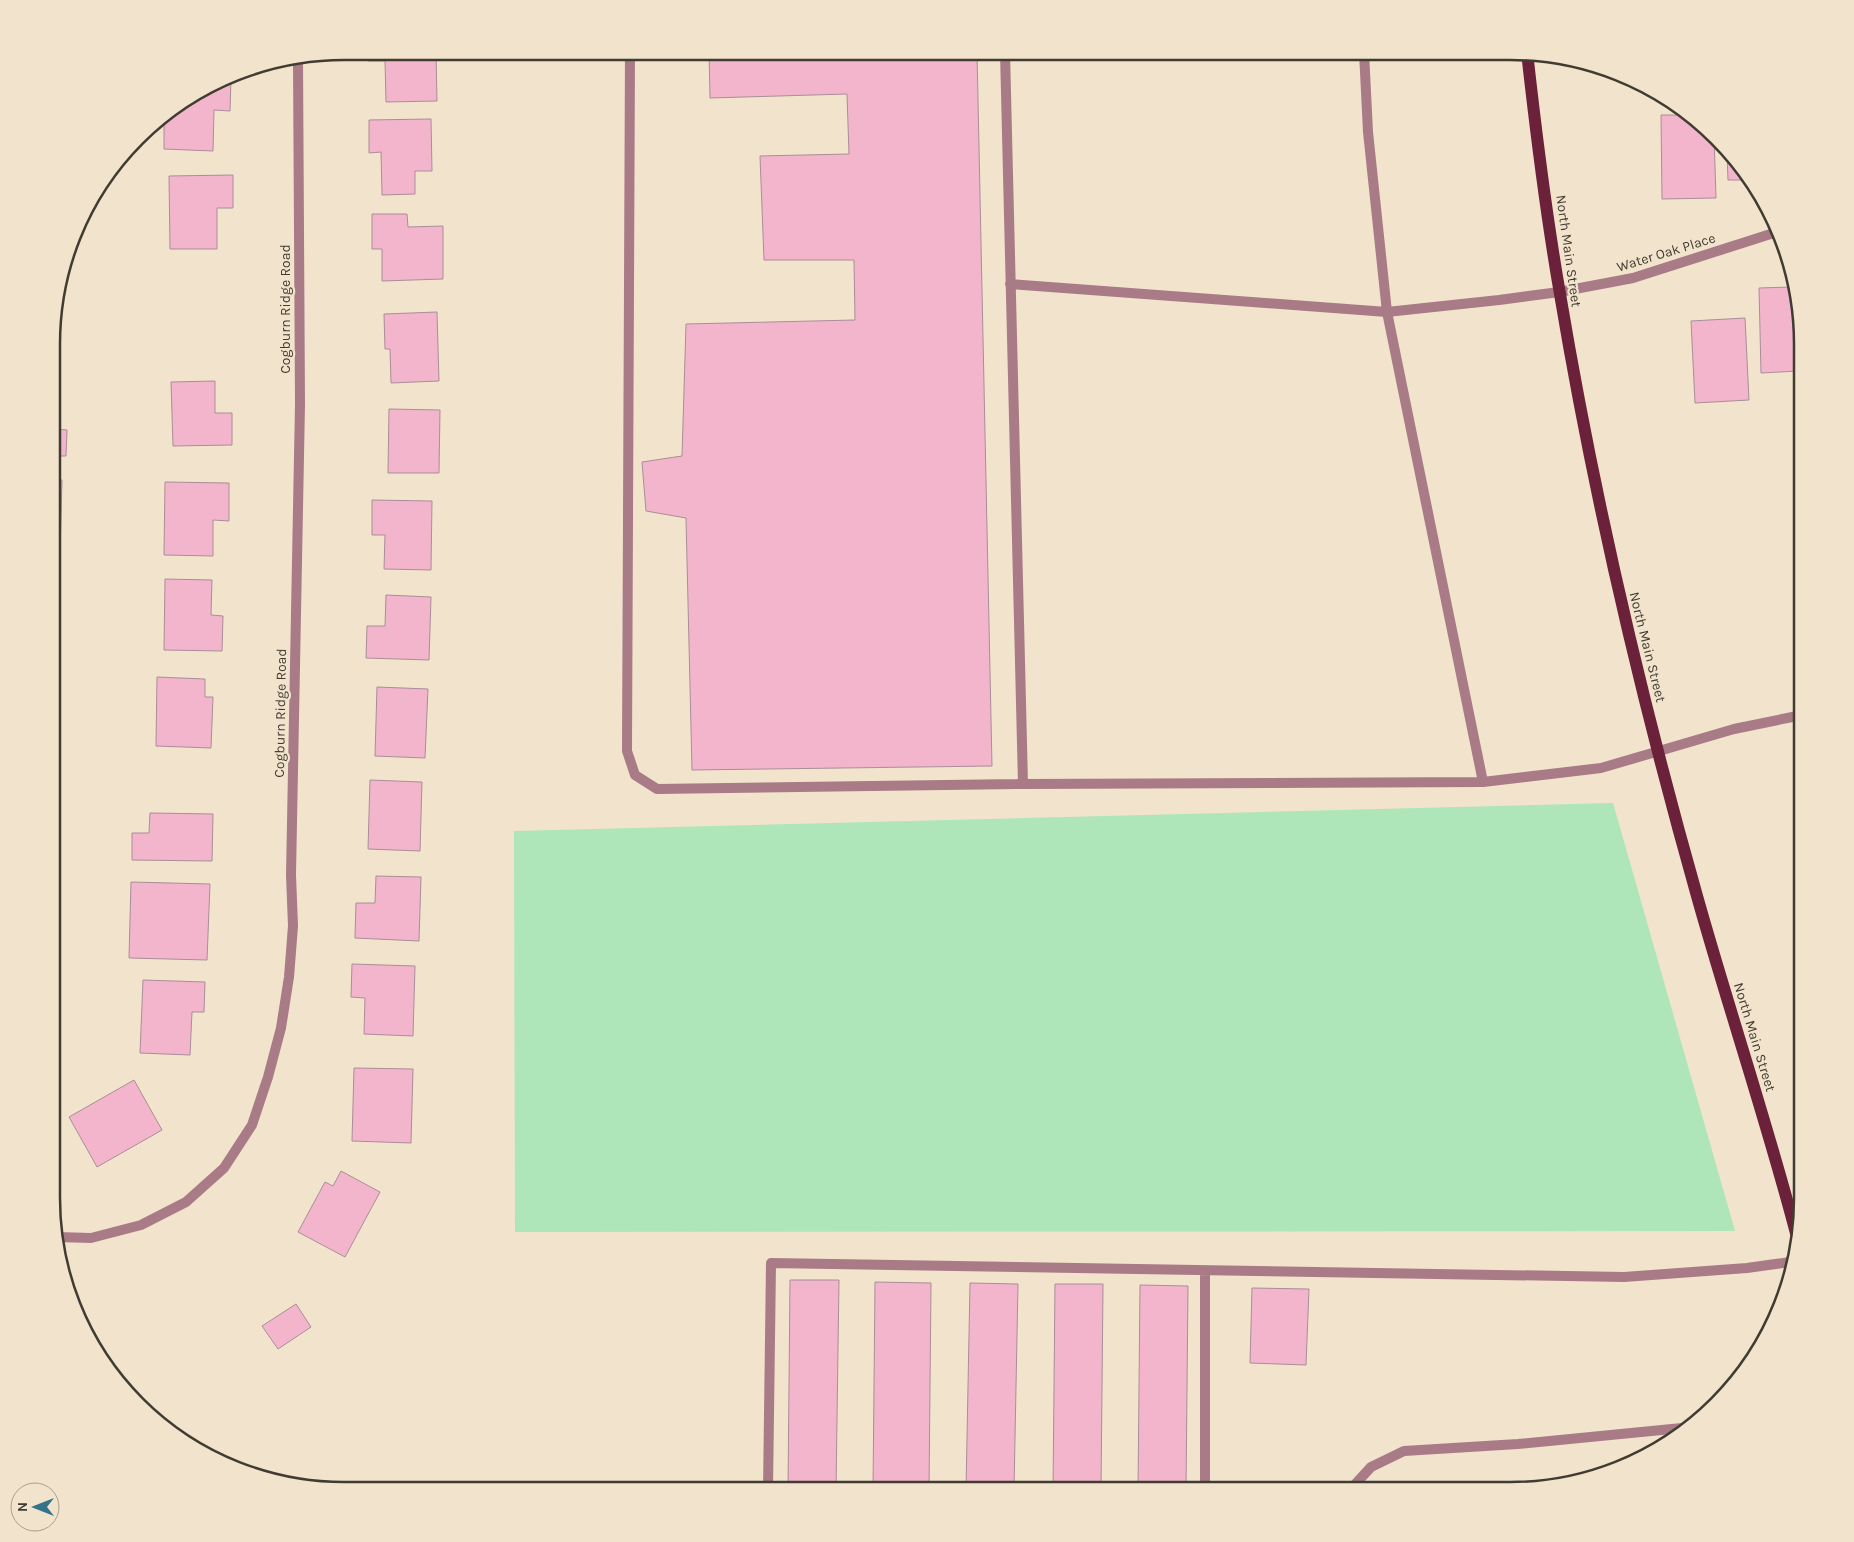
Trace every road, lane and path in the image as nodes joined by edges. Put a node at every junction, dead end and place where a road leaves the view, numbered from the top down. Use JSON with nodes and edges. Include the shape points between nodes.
{"nodes":[{"id":1,"x":630,"y":60,"type":"edge"},
{"id":2,"x":1006,"y":60,"type":"edge"},
{"id":3,"x":1364,"y":60,"type":"edge"},
{"id":4,"x":1528,"y":61,"type":"edge"},
{"id":5,"x":298,"y":63,"type":"edge"},
{"id":6,"x":1771,"y":234,"type":"edge"},
{"id":7,"x":1010,"y":284,"type":"junction"},
{"id":8,"x":1559,"y":292,"type":"junction"},
{"id":9,"x":1387,"y":312,"type":"junction"},
{"id":10,"x":1794,"y":717,"type":"edge"},
{"id":11,"x":1658,"y":752,"type":"junction"},
{"id":12,"x":1483,"y":782,"type":"junction"},
{"id":13,"x":1023,"y":784,"type":"junction"},
{"id":14,"x":1793,"y":1220,"type":"edge"},
{"id":15,"x":62,"y":1238,"type":"edge"},
{"id":16,"x":1786,"y":1263,"type":"edge"},
{"id":17,"x":1205,"y":1270,"type":"junction"},
{"id":18,"x":1675,"y":1429,"type":"edge"},
{"id":19,"x":768,"y":1482,"type":"edge"},
{"id":20,"x":1205,"y":1482,"type":"edge"},
{"id":21,"x":1358,"y":1482,"type":"edge"}],
"edges":[{"from":1,"to":13,"type":"street","via":[[627,751],[635,775],[657,789]]},
{"from":2,"to":7,"type":"street"},
{"from":3,"to":9,"type":"street","via":[[1368,132]]},
{"from":4,"to":8,"type":"main road","name":"North Main Street"},
{"from":5,"to":15,"type":"street","name":"Cogburn Ridge Road","via":[[300,404],[290,875],[293,926],[281,1028],[252,1125],[224,1168],[186,1202],[141,1225],[92,1238]]},
{"from":6,"to":8,"type":"street","name":"Water Oak Place","via":[[1633,278]]},
{"from":7,"to":9,"type":"street","name":"Water Oak Place"},
{"from":7,"to":13,"type":"street"},
{"from":8,"to":9,"type":"street","name":"Water Oak Place"},
{"from":8,"to":11,"type":"main road","name":"North Main Street","via":[[1601,512]]},
{"from":9,"to":12,"type":"street"},
{"from":10,"to":11,"type":"street","via":[[1734,729]]},
{"from":11,"to":12,"type":"street","via":[[1601,768]]},
{"from":11,"to":14,"type":"main road","name":"North Main Street","via":[[1697,897]]},
{"from":12,"to":13,"type":"street"},
{"from":16,"to":17,"type":"street","via":[[1624,1277]]},
{"from":17,"to":19,"type":"street","via":[[772,1264]]},
{"from":17,"to":20,"type":"street"},
{"from":18,"to":21,"type":"street","via":[[1404,1451],[1372,1467]]}]}
